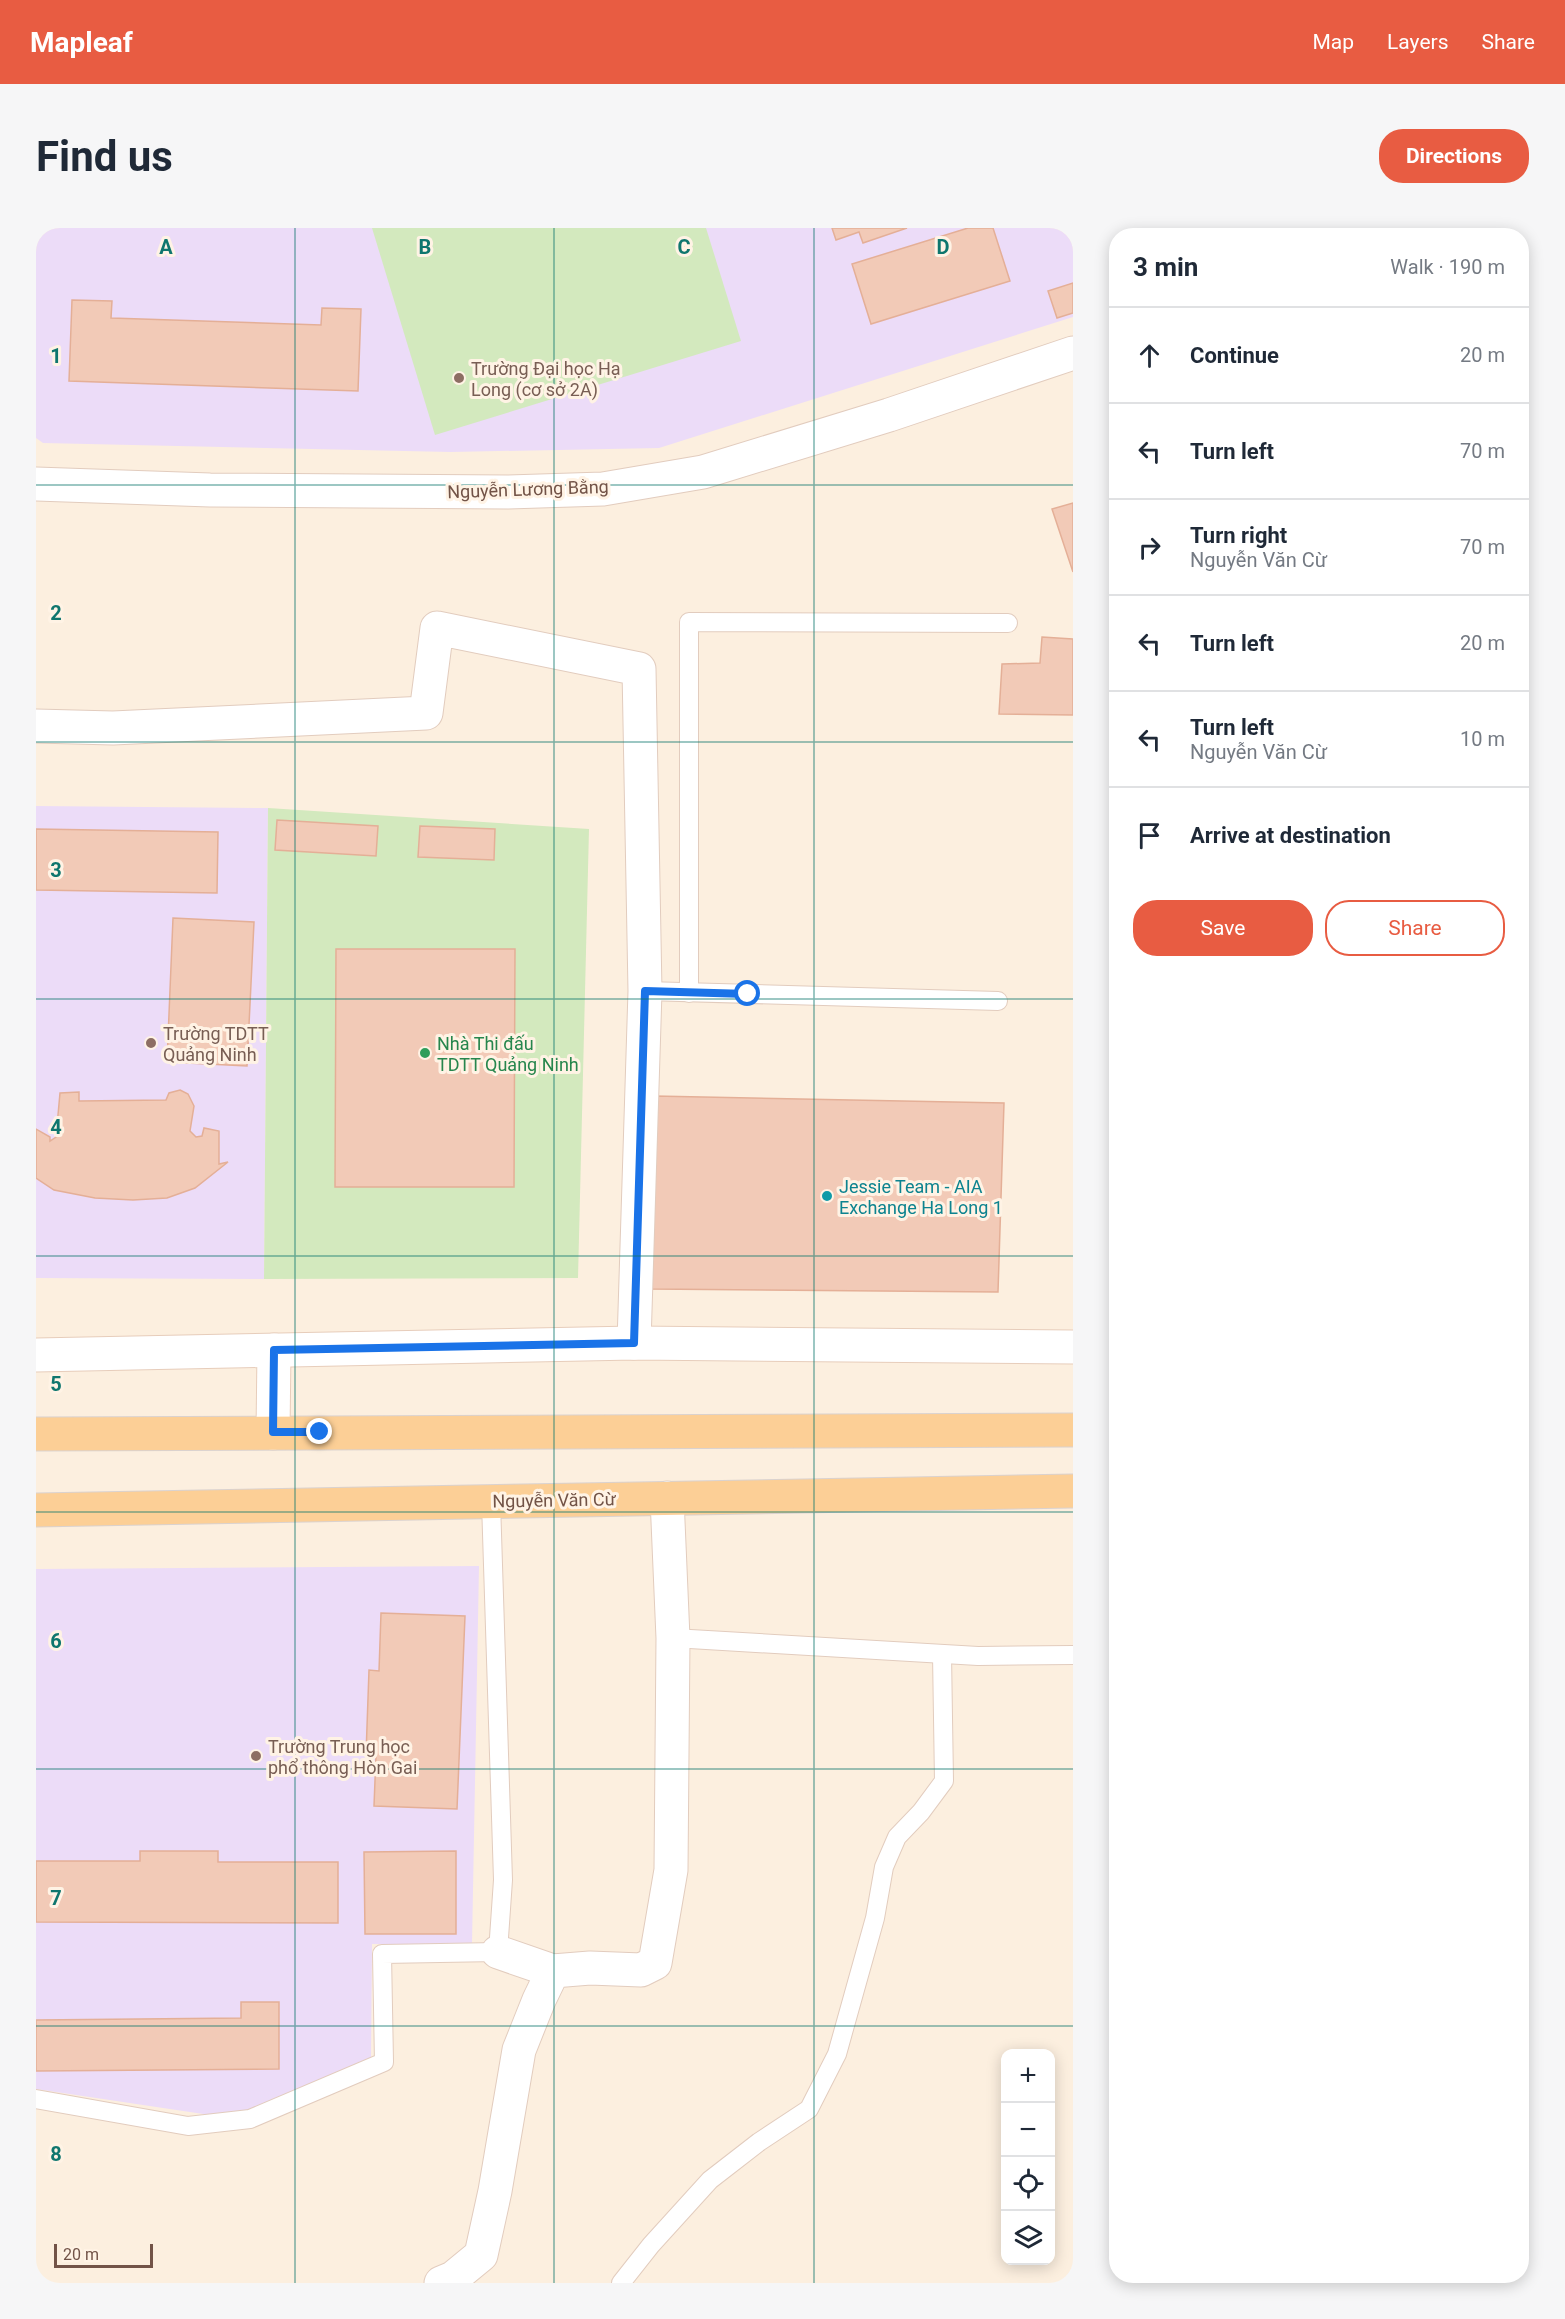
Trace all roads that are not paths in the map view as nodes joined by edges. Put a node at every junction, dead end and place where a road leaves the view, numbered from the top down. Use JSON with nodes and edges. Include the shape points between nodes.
{"nodes":[{"id":1,"x":1073,"y":353,"type":"edge"},
{"id":2,"x":36,"y":484,"type":"edge"},
{"id":3,"x":1008,"y":623,"type":"dead end"},
{"id":4,"x":36,"y":726,"type":"edge"},
{"id":5,"x":645,"y":991,"type":"junction"},
{"id":6,"x":689,"y":993,"type":"junction"},
{"id":7,"x":998,"y":1001,"type":"dead end"},
{"id":8,"x":634,"y":1343,"type":"junction"},
{"id":9,"x":1073,"y":1347,"type":"edge"},
{"id":10,"x":274,"y":1350,"type":"junction"},
{"id":11,"x":36,"y":1355,"type":"edge"},
{"id":12,"x":1073,"y":1431,"type":"edge"},
{"id":13,"x":273,"y":1432,"type":"junction"},
{"id":14,"x":36,"y":1434,"type":"edge"},
{"id":15,"x":1073,"y":1491,"type":"edge"},
{"id":16,"x":667,"y":1498,"type":"junction"},
{"id":17,"x":491,"y":1502,"type":"junction"},
{"id":18,"x":36,"y":1510,"type":"edge"},
{"id":19,"x":673,"y":1638,"type":"junction"},
{"id":20,"x":942,"y":1654,"type":"junction"},
{"id":21,"x":1073,"y":1655,"type":"edge"},
{"id":22,"x":498,"y":1952,"type":"junction"},
{"id":23,"x":553,"y":1971,"type":"junction"},
{"id":24,"x":36,"y":2099,"type":"edge"},
{"id":25,"x":441,"y":2283,"type":"edge"},
{"id":26,"x":621,"y":2283,"type":"edge"}],
"edges":[{"from":1,"to":2,"type":"street","name":"Nguyễn Lương Bằng","via":[[703,472],[603,489],[210,490]]},
{"from":3,"to":6,"type":"lane","via":[[689,622]]},
{"from":4,"to":5,"type":"street","via":[[113,728],[426,713],[437,628],[639,669]]},
{"from":5,"to":6,"type":"lane"},
{"from":5,"to":8,"type":"street"},
{"from":6,"to":7,"type":"lane"},
{"from":8,"to":9,"type":"street"},
{"from":8,"to":10,"type":"street"},
{"from":10,"to":11,"type":"street"},
{"from":10,"to":13,"type":"street"},
{"from":12,"to":13,"type":"main road"},
{"from":13,"to":14,"type":"main road"},
{"from":15,"to":16,"type":"main road","name":"Nguyễn Văn Cừ"},
{"from":16,"to":17,"type":"main road","name":"Nguyễn Văn Cừ"},
{"from":16,"to":19,"type":"street"},
{"from":17,"to":18,"type":"main road","name":"Nguyễn Văn Cừ"},
{"from":17,"to":22,"type":"lane","via":[[503,1880]]},
{"from":19,"to":20,"type":"lane"},
{"from":19,"to":23,"type":"street","via":[[671,1870],[655,1963],[641,1970]]},
{"from":20,"to":21,"type":"lane"},
{"from":20,"to":26,"type":"lane","via":[[944,1781],[897,1837],[884,1867],[875,1918],[833,2063],[809,2109],[710,2180]]},
{"from":22,"to":23,"type":"street"},
{"from":22,"to":24,"type":"lane","via":[[382,1954],[384,2062],[250,2119],[188,2126]]},
{"from":23,"to":25,"type":"street","via":[[519,2050],[481,2255]]}]}
